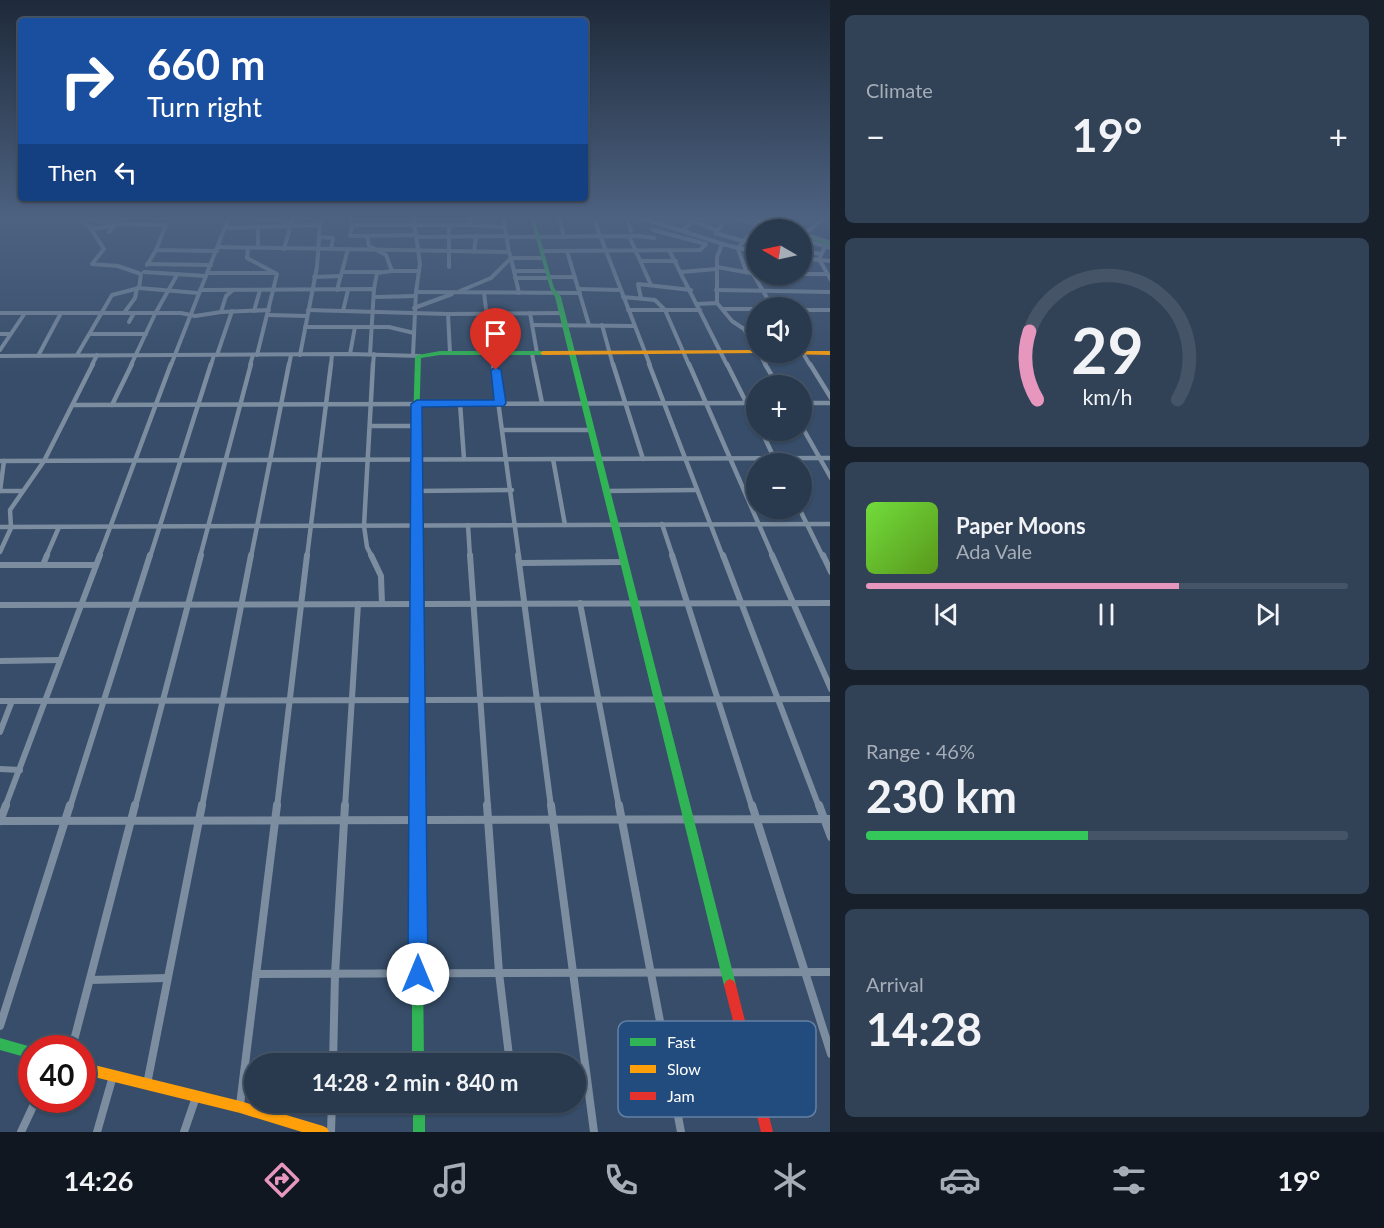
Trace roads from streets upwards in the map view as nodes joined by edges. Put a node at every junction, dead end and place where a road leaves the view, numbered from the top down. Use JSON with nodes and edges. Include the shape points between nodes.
{"nodes":[{"id":1,"x":132,"y":270,"type":"edge"},
{"id":2,"x":144,"y":270,"type":"edge"},
{"id":3,"x":209,"y":270,"type":"edge"},
{"id":4,"x":270,"y":270,"type":"edge"},
{"id":5,"x":315,"y":270,"type":"edge"},
{"id":6,"x":342,"y":270,"type":"edge"},
{"id":7,"x":499,"y":270,"type":"edge"},
{"id":8,"x":547,"y":270,"type":"edge"},
{"id":9,"x":573,"y":270,"type":"edge"},
{"id":10,"x":612,"y":270,"type":"edge"},
{"id":11,"x":644,"y":270,"type":"edge"},
{"id":12,"x":701,"y":270,"type":"edge"},
{"id":13,"x":717,"y":270,"type":"edge"},
{"id":14,"x":735,"y":270,"type":"edge"},
{"id":15,"x":392,"y":271,"type":"joint"},
{"id":16,"x":419,"y":271,"type":"joint"},
{"id":17,"x":514,"y":271,"type":"joint"},
{"id":18,"x":746,"y":271,"type":"edge"},
{"id":19,"x":380,"y":272,"type":"junction"},
{"id":20,"x":681,"y":272,"type":"joint"},
{"id":21,"x":143,"y":273,"type":"junction"},
{"id":22,"x":276,"y":273,"type":"junction"},
{"id":23,"x":341,"y":274,"type":"junction"},
{"id":24,"x":812,"y":274,"type":"edge"},
{"id":25,"x":828,"y":274,"type":"edge"},
{"id":26,"x":177,"y":275,"type":"junction"},
{"id":27,"x":207,"y":275,"type":"junction"},
{"id":28,"x":548,"y":275,"type":"junction"},
{"id":29,"x":314,"y":277,"type":"junction"},
{"id":30,"x":575,"y":277,"type":"junction"},
{"id":31,"x":515,"y":278,"type":"junction"},
{"id":32,"x":651,"y":285,"type":"junction"},
{"id":33,"x":760,"y":285,"type":"edge"},
{"id":34,"x":664,"y":287,"type":"junction"},
{"id":35,"x":138,"y":288,"type":"junction"},
{"id":36,"x":375,"y":289,"type":"junction"},
{"id":37,"x":168,"y":290,"type":"junction"},
{"id":38,"x":233,"y":290,"type":"junction"},
{"id":39,"x":260,"y":290,"type":"junction"},
{"id":40,"x":274,"y":290,"type":"junction"},
{"id":41,"x":312,"y":290,"type":"junction"},
{"id":42,"x":337,"y":290,"type":"junction"},
{"id":43,"x":348,"y":290,"type":"junction"},
{"id":44,"x":620,"y":290,"type":"junction"},
{"id":45,"x":691,"y":290,"type":"junction"},
{"id":46,"x":716,"y":290,"type":"junction"},
{"id":47,"x":199,"y":291,"type":"junction"},
{"id":48,"x":580,"y":291,"type":"junction"},
{"id":49,"x":763,"y":291,"type":"junction"},
{"id":50,"x":830,"y":291,"type":"edge"},
{"id":51,"x":453,"y":293,"type":"junction"},
{"id":52,"x":484,"y":293,"type":"junction"},
{"id":53,"x":519,"y":293,"type":"junction"},
{"id":54,"x":555,"y":293,"type":"junction"},
{"id":55,"x":416,"y":294,"type":"junction"},
{"id":56,"x":376,"y":297,"type":"junction"},
{"id":57,"x":623,"y":297,"type":"junction"},
{"id":58,"x":767,"y":297,"type":"edge"},
{"id":59,"x":641,"y":298,"type":"junction"},
{"id":60,"x":655,"y":300,"type":"junction"},
{"id":61,"x":717,"y":303,"type":"junction"},
{"id":62,"x":697,"y":304,"type":"junction"},
{"id":63,"x":724,"y":309,"type":"junction"},
{"id":64,"x":746,"y":309,"type":"edge"},
{"id":65,"x":414,"y":310,"type":"junction"},
{"id":66,"x":628,"y":310,"type":"junction"},
{"id":67,"x":665,"y":310,"type":"junction"},
{"id":68,"x":700,"y":310,"type":"junction"},
{"id":69,"x":812,"y":310,"type":"edge"},
{"id":70,"x":830,"y":310,"type":"edge"},
{"id":71,"x":232,"y":311,"type":"junction"},
{"id":72,"x":254,"y":311,"type":"junction"},
{"id":73,"x":343,"y":311,"type":"junction"},
{"id":74,"x":221,"y":312,"type":"junction"},
{"id":75,"x":374,"y":312,"type":"junction"},
{"id":76,"x":0,"y":313,"type":"edge"},
{"id":77,"x":25,"y":313,"type":"junction"},
{"id":78,"x":62,"y":313,"type":"junction"},
{"id":79,"x":102,"y":313,"type":"junction"},
{"id":80,"x":124,"y":313,"type":"junction"},
{"id":81,"x":134,"y":313,"type":"junction"},
{"id":82,"x":268,"y":313,"type":"junction"},
{"id":83,"x":308,"y":313,"type":"junction"},
{"id":84,"x":562,"y":313,"type":"junction"},
{"id":85,"x":155,"y":314,"type":"junction"},
{"id":86,"x":448,"y":314,"type":"junction"},
{"id":87,"x":486,"y":314,"type":"junction"},
{"id":88,"x":504,"y":314,"type":"junction"},
{"id":89,"x":530,"y":314,"type":"junction"},
{"id":90,"x":189,"y":316,"type":"junction"},
{"id":91,"x":129,"y":322,"type":"dead end"},
{"id":92,"x":532,"y":325,"type":"junction"},
{"id":93,"x":602,"y":325,"type":"junction"},
{"id":94,"x":565,"y":326,"type":"junction"},
{"id":95,"x":589,"y":326,"type":"junction"},
{"id":96,"x":634,"y":326,"type":"junction"},
{"id":97,"x":305,"y":327,"type":"junction"},
{"id":98,"x":355,"y":327,"type":"junction"},
{"id":99,"x":373,"y":327,"type":"junction"},
{"id":100,"x":746,"y":332,"type":"edge"},
{"id":101,"x":90,"y":333,"type":"junction"},
{"id":102,"x":146,"y":333,"type":"junction"},
{"id":103,"x":414,"y":333,"type":"junction"},
{"id":104,"x":0,"y":334,"type":"edge"},
{"id":105,"x":9,"y":334,"type":"junction"},
{"id":106,"x":0,"y":350,"type":"edge"},
{"id":107,"x":746,"y":352,"type":"edge"},
{"id":108,"x":812,"y":352,"type":"edge"},
{"id":109,"x":450,"y":353,"type":"junction"},
{"id":110,"x":493,"y":353,"type":"junction"},
{"id":111,"x":535,"y":353,"type":"junction"},
{"id":112,"x":572,"y":353,"type":"junction"},
{"id":113,"x":609,"y":353,"type":"junction"},
{"id":114,"x":645,"y":353,"type":"junction"},
{"id":115,"x":684,"y":353,"type":"junction"},
{"id":116,"x":830,"y":353,"type":"edge"},
{"id":117,"x":332,"y":354,"type":"junction"},
{"id":118,"x":350,"y":354,"type":"junction"},
{"id":119,"x":372,"y":354,"type":"junction"},
{"id":120,"x":510,"y":354,"type":"junction"},
{"id":121,"x":723,"y":354,"type":"junction"},
{"id":122,"x":77,"y":355,"type":"junction"},
{"id":123,"x":97,"y":355,"type":"junction"},
{"id":124,"x":135,"y":355,"type":"junction"},
{"id":125,"x":175,"y":355,"type":"junction"},
{"id":126,"x":216,"y":355,"type":"junction"},
{"id":127,"x":255,"y":355,"type":"junction"},
{"id":128,"x":291,"y":355,"type":"junction"},
{"id":129,"x":300,"y":355,"type":"junction"},
{"id":130,"x":0,"y":356,"type":"edge"},
{"id":131,"x":38,"y":356,"type":"junction"},
{"id":132,"x":416,"y":356,"type":"junction"},
{"id":133,"x":809,"y":363,"type":"edge"},
{"id":134,"x":830,"y":396,"type":"edge"},
{"id":135,"x":460,"y":403,"type":"junction"},
{"id":136,"x":500,"y":403,"type":"junction"},
{"id":137,"x":542,"y":403,"type":"junction"},
{"id":138,"x":585,"y":403,"type":"junction"},
{"id":139,"x":624,"y":403,"type":"junction"},
{"id":140,"x":664,"y":403,"type":"junction"},
{"id":141,"x":706,"y":403,"type":"junction"},
{"id":142,"x":746,"y":403,"type":"joint"},
{"id":143,"x":812,"y":403,"type":"edge"},
{"id":144,"x":830,"y":403,"type":"edge"},
{"id":145,"x":156,"y":404,"type":"junction"},
{"id":146,"x":198,"y":404,"type":"junction"},
{"id":147,"x":240,"y":404,"type":"junction"},
{"id":148,"x":281,"y":404,"type":"junction"},
{"id":149,"x":326,"y":404,"type":"junction"},
{"id":150,"x":371,"y":404,"type":"junction"},
{"id":151,"x":417,"y":404,"type":"junction"},
{"id":152,"x":74,"y":405,"type":"junction"},
{"id":153,"x":112,"y":405,"type":"junction"},
{"id":154,"x":370,"y":426,"type":"junction"},
{"id":155,"x":416,"y":426,"type":"junction"},
{"id":156,"x":504,"y":430,"type":"junction"},
{"id":157,"x":591,"y":430,"type":"junction"},
{"id":158,"x":810,"y":441,"type":"edge"},
{"id":159,"x":685,"y":458,"type":"junction"},
{"id":160,"x":812,"y":458,"type":"edge"},
{"id":161,"x":819,"y":458,"type":"junction"},
{"id":162,"x":830,"y":458,"type":"edge"},
{"id":163,"x":464,"y":459,"type":"junction"},
{"id":164,"x":508,"y":459,"type":"junction"},
{"id":165,"x":553,"y":459,"type":"junction"},
{"id":166,"x":597,"y":459,"type":"junction"},
{"id":167,"x":643,"y":459,"type":"junction"},
{"id":168,"x":731,"y":459,"type":"junction"},
{"id":169,"x":44,"y":460,"type":"junction"},
{"id":170,"x":135,"y":460,"type":"junction"},
{"id":171,"x":180,"y":460,"type":"junction"},
{"id":172,"x":225,"y":460,"type":"junction"},
{"id":173,"x":270,"y":460,"type":"junction"},
{"id":174,"x":319,"y":460,"type":"junction"},
{"id":175,"x":368,"y":460,"type":"junction"},
{"id":176,"x":415,"y":460,"type":"junction"},
{"id":177,"x":746,"y":460,"type":"edge"},
{"id":178,"x":2,"y":461,"type":"edge"},
{"id":179,"x":830,"y":476,"type":"edge"},
{"id":180,"x":512,"y":490,"type":"junction"},
{"id":181,"x":697,"y":490,"type":"junction"},
{"id":182,"x":0,"y":491,"type":"edge"},
{"id":183,"x":22,"y":491,"type":"junction"},
{"id":184,"x":416,"y":491,"type":"junction"},
{"id":185,"x":605,"y":491,"type":"junction"},
{"id":186,"x":804,"y":519,"type":"edge"},
{"id":187,"x":710,"y":524,"type":"junction"},
{"id":188,"x":759,"y":524,"type":"junction"},
{"id":189,"x":807,"y":524,"type":"junction"},
{"id":190,"x":830,"y":524,"type":"edge"},
{"id":191,"x":257,"y":525,"type":"junction"},
{"id":192,"x":311,"y":525,"type":"junction"},
{"id":193,"x":416,"y":525,"type":"junction"},
{"id":194,"x":468,"y":525,"type":"junction"},
{"id":195,"x":516,"y":525,"type":"junction"},
{"id":196,"x":565,"y":525,"type":"junction"},
{"id":197,"x":615,"y":525,"type":"junction"},
{"id":198,"x":662,"y":525,"type":"junction"},
{"id":199,"x":59,"y":526,"type":"junction"},
{"id":200,"x":111,"y":526,"type":"junction"},
{"id":201,"x":160,"y":526,"type":"junction"},
{"id":202,"x":208,"y":526,"type":"junction"},
{"id":203,"x":364,"y":526,"type":"junction"},
{"id":204,"x":0,"y":527,"type":"edge"},
{"id":205,"x":11,"y":528,"type":"junction"},
{"id":206,"x":0,"y":552,"type":"edge"},
{"id":207,"x":624,"y":561,"type":"junction"},
{"id":208,"x":521,"y":562,"type":"junction"},
{"id":209,"x":0,"y":565,"type":"edge"},
{"id":210,"x":43,"y":565,"type":"junction"},
{"id":211,"x":96,"y":565,"type":"junction"},
{"id":212,"x":830,"y":570,"type":"edge"},
{"id":213,"x":580,"y":603,"type":"junction"},
{"id":214,"x":635,"y":603,"type":"junction"},
{"id":215,"x":687,"y":603,"type":"junction"},
{"id":216,"x":741,"y":603,"type":"junction"},
{"id":217,"x":793,"y":603,"type":"junction"},
{"id":218,"x":830,"y":603,"type":"edge"},
{"id":219,"x":188,"y":604,"type":"junction"},
{"id":220,"x":242,"y":604,"type":"junction"},
{"id":221,"x":301,"y":604,"type":"junction"},
{"id":222,"x":358,"y":604,"type":"junction"},
{"id":223,"x":382,"y":604,"type":"junction"},
{"id":224,"x":417,"y":604,"type":"junction"},
{"id":225,"x":474,"y":604,"type":"junction"},
{"id":226,"x":526,"y":604,"type":"junction"},
{"id":227,"x":0,"y":605,"type":"edge"},
{"id":228,"x":81,"y":605,"type":"junction"},
{"id":229,"x":135,"y":605,"type":"junction"},
{"id":230,"x":60,"y":660,"type":"junction"},
{"id":231,"x":0,"y":661,"type":"edge"},
{"id":232,"x":830,"y":687,"type":"edge"},
{"id":233,"x":778,"y":699,"type":"junction"},
{"id":234,"x":830,"y":699,"type":"edge"},
{"id":235,"x":352,"y":700,"type":"junction"},
{"id":236,"x":417,"y":700,"type":"junction"},
{"id":237,"x":480,"y":700,"type":"junction"},
{"id":238,"x":539,"y":700,"type":"junction"},
{"id":239,"x":599,"y":700,"type":"junction"},
{"id":240,"x":659,"y":700,"type":"junction"},
{"id":241,"x":718,"y":700,"type":"junction"},
{"id":242,"x":0,"y":701,"type":"edge"},
{"id":243,"x":12,"y":701,"type":"junction"},
{"id":244,"x":45,"y":701,"type":"junction"},
{"id":245,"x":104,"y":701,"type":"junction"},
{"id":246,"x":163,"y":701,"type":"junction"},
{"id":247,"x":222,"y":701,"type":"junction"},
{"id":248,"x":289,"y":701,"type":"junction"},
{"id":249,"x":0,"y":732,"type":"edge"},
{"id":250,"x":0,"y":769,"type":"edge"},
{"id":251,"x":20,"y":770,"type":"junction"},
{"id":252,"x":554,"y":819,"type":"junction"},
{"id":253,"x":622,"y":819,"type":"junction"},
{"id":254,"x":689,"y":819,"type":"junction"},
{"id":255,"x":756,"y":819,"type":"junction"},
{"id":256,"x":827,"y":819,"type":"edge"},
{"id":257,"x":275,"y":820,"type":"junction"},
{"id":258,"x":345,"y":820,"type":"junction"},
{"id":259,"x":418,"y":820,"type":"junction"},
{"id":260,"x":488,"y":820,"type":"junction"},
{"id":261,"x":0,"y":821,"type":"edge"},
{"id":262,"x":66,"y":821,"type":"junction"},
{"id":263,"x":132,"y":821,"type":"junction"},
{"id":264,"x":199,"y":821,"type":"junction"},
{"id":265,"x":727,"y":972,"type":"junction"},
{"id":266,"x":805,"y":972,"type":"junction"},
{"id":267,"x":830,"y":972,"type":"edge"},
{"id":268,"x":499,"y":973,"type":"junction"},
{"id":269,"x":574,"y":973,"type":"junction"},
{"id":270,"x":651,"y":973,"type":"junction"},
{"id":271,"x":256,"y":974,"type":"junction"},
{"id":272,"x":335,"y":974,"type":"junction"},
{"id":273,"x":418,"y":974,"type":"junction"},
{"id":274,"x":167,"y":978,"type":"junction"},
{"id":275,"x":90,"y":980,"type":"junction"},
{"id":276,"x":660,"y":1021,"type":"edge"},
{"id":277,"x":739,"y":1021,"type":"edge"},
{"id":278,"x":0,"y":1026,"type":"edge"},
{"id":279,"x":75,"y":1035,"type":"edge"},
{"id":280,"x":0,"y":1044,"type":"edge"},
{"id":281,"x":18,"y":1049,"type":"edge"},
{"id":282,"x":830,"y":1051,"type":"edge"},
{"id":283,"x":333,"y":1053,"type":"edge"},
{"id":284,"x":418,"y":1053,"type":"edge"},
{"id":285,"x":509,"y":1053,"type":"edge"},
{"id":286,"x":96,"y":1072,"type":"edge"},
{"id":287,"x":113,"y":1076,"type":"junction"},
{"id":288,"x":147,"y":1085,"type":"junction"},
{"id":289,"x":196,"y":1097,"type":"junction"},
{"id":290,"x":240,"y":1107,"type":"junction"},
{"id":291,"x":30,"y":1113,"type":"edge"},
{"id":292,"x":332,"y":1113,"type":"edge"},
{"id":293,"x":419,"y":1113,"type":"edge"},
{"id":294,"x":678,"y":1117,"type":"edge"},
{"id":295,"x":763,"y":1117,"type":"edge"},
{"id":296,"x":21,"y":1132,"type":"edge"},
{"id":297,"x":97,"y":1132,"type":"edge"},
{"id":298,"x":184,"y":1132,"type":"edge"},
{"id":299,"x":324,"y":1132,"type":"edge"},
{"id":300,"x":331,"y":1132,"type":"edge"},
{"id":301,"x":419,"y":1132,"type":"edge"},
{"id":302,"x":594,"y":1132,"type":"edge"},
{"id":303,"x":681,"y":1132,"type":"edge"},
{"id":304,"x":767,"y":1132,"type":"edge"}],
"edges":[{"from":1,"to":21,"type":"street"},
{"from":2,"to":21,"type":"street"},
{"from":3,"to":27,"type":"street"},
{"from":4,"to":22,"type":"street"},
{"from":5,"to":29,"type":"street"},
{"from":6,"to":23,"type":"street"},
{"from":7,"to":51,"type":"street","via":[[480,285]]},
{"from":8,"to":28,"type":"street"},
{"from":9,"to":30,"type":"street"},
{"from":10,"to":44,"type":"street"},
{"from":11,"to":32,"type":"street"},
{"from":12,"to":20,"type":"street"},
{"from":13,"to":46,"type":"street"},
{"from":14,"to":18,"type":"street"},
{"from":15,"to":16,"type":"street"},
{"from":15,"to":19,"type":"street"},
{"from":16,"to":55,"type":"street"},
{"from":17,"to":28,"type":"street"},
{"from":17,"to":31,"type":"street"},
{"from":19,"to":23,"type":"street"},
{"from":19,"to":36,"type":"street"},
{"from":20,"to":45,"type":"street"},
{"from":21,"to":26,"type":"street"},
{"from":21,"to":35,"type":"street"},
{"from":22,"to":27,"type":"street"},
{"from":22,"to":40,"type":"street"},
{"from":23,"to":29,"type":"street"},
{"from":23,"to":42,"type":"street"},
{"from":24,"to":25,"type":"street"},
{"from":26,"to":27,"type":"street"},
{"from":26,"to":37,"type":"street"},
{"from":27,"to":47,"type":"street"},
{"from":28,"to":30,"type":"street"},
{"from":28,"to":31,"type":"street"},
{"from":28,"to":54,"type":"street"},
{"from":29,"to":41,"type":"street"},
{"from":30,"to":48,"type":"street"},
{"from":31,"to":53,"type":"street"},
{"from":32,"to":34,"type":"street"},
{"from":32,"to":59,"type":"street","via":[[638,285]]},
{"from":33,"to":49,"type":"street"},
{"from":34,"to":45,"type":"street"},
{"from":34,"to":60,"type":"street"},
{"from":35,"to":37,"type":"street"},
{"from":35,"to":79,"type":"street","via":[[114,294]]},
{"from":35,"to":80,"type":"street"},
{"from":36,"to":43,"type":"street"},
{"from":36,"to":56,"type":"street"},
{"from":37,"to":47,"type":"street"},
{"from":37,"to":85,"type":"street"},
{"from":38,"to":39,"type":"street"},
{"from":38,"to":47,"type":"street"},
{"from":38,"to":74,"type":"street","via":[[226,296]]},
{"from":39,"to":40,"type":"street"},
{"from":39,"to":72,"type":"street"},
{"from":40,"to":41,"type":"street"},
{"from":40,"to":82,"type":"street"},
{"from":41,"to":42,"type":"street"},
{"from":41,"to":83,"type":"street"},
{"from":42,"to":43,"type":"street"},
{"from":43,"to":73,"type":"street"},
{"from":44,"to":48,"type":"street"},
{"from":44,"to":57,"type":"street"},
{"from":45,"to":62,"type":"street"},
{"from":46,"to":49,"type":"street"},
{"from":46,"to":61,"type":"street"},
{"from":47,"to":90,"type":"street"},
{"from":48,"to":54,"type":"street"},
{"from":48,"to":95,"type":"street"},
{"from":49,"to":50,"type":"street"},
{"from":49,"to":58,"type":"street"},
{"from":51,"to":52,"type":"street"},
{"from":51,"to":55,"type":"street"},
{"from":51,"to":65,"type":"street"},
{"from":52,"to":53,"type":"street"},
{"from":52,"to":87,"type":"street"},
{"from":53,"to":54,"type":"street"},
{"from":54,"to":84,"type":"street"},
{"from":55,"to":56,"type":"street"},
{"from":55,"to":65,"type":"street"},
{"from":56,"to":75,"type":"street"},
{"from":57,"to":59,"type":"street"},
{"from":57,"to":66,"type":"street"},
{"from":59,"to":60,"type":"street"},
{"from":60,"to":67,"type":"street"},
{"from":61,"to":62,"type":"street"},
{"from":61,"to":63,"type":"street"},
{"from":62,"to":68,"type":"street"},
{"from":63,"to":64,"type":"street"},
{"from":63,"to":100,"type":"street"},
{"from":65,"to":75,"type":"street"},
{"from":65,"to":86,"type":"street"},
{"from":65,"to":103,"type":"street"},
{"from":66,"to":67,"type":"street"},
{"from":66,"to":96,"type":"street"},
{"from":67,"to":68,"type":"street"},
{"from":67,"to":115,"type":"street"},
{"from":68,"to":121,"type":"street"},
{"from":69,"to":70,"type":"street"},
{"from":71,"to":72,"type":"street"},
{"from":71,"to":74,"type":"street"},
{"from":71,"to":126,"type":"street"},
{"from":72,"to":82,"type":"street"},
{"from":73,"to":75,"type":"street"},
{"from":73,"to":83,"type":"street"},
{"from":74,"to":90,"type":"street"},
{"from":75,"to":99,"type":"street"},
{"from":76,"to":77,"type":"street"},
{"from":77,"to":78,"type":"street"},
{"from":77,"to":105,"type":"street"},
{"from":78,"to":79,"type":"street"},
{"from":78,"to":131,"type":"street"},
{"from":79,"to":80,"type":"street"},
{"from":79,"to":101,"type":"street"},
{"from":80,"to":81,"type":"street"},
{"from":81,"to":85,"type":"street"},
{"from":81,"to":91,"type":"street"},
{"from":82,"to":83,"type":"street"},
{"from":82,"to":127,"type":"street"},
{"from":83,"to":97,"type":"street"},
{"from":84,"to":89,"type":"street"},
{"from":84,"to":94,"type":"street"},
{"from":85,"to":90,"type":"street"},
{"from":85,"to":102,"type":"street"},
{"from":86,"to":87,"type":"street"},
{"from":86,"to":109,"type":"street"},
{"from":87,"to":88,"type":"street"},
{"from":87,"to":110,"type":"street"},
{"from":88,"to":89,"type":"street"},
{"from":88,"to":120,"type":"street"},
{"from":89,"to":92,"type":"street"},
{"from":90,"to":125,"type":"street"},
{"from":92,"to":94,"type":"street"},
{"from":92,"to":111,"type":"street"},
{"from":93,"to":95,"type":"street"},
{"from":93,"to":96,"type":"street"},
{"from":93,"to":113,"type":"street"},
{"from":94,"to":95,"type":"street"},
{"from":94,"to":112,"type":"street"},
{"from":96,"to":114,"type":"street"},
{"from":97,"to":98,"type":"street"},
{"from":97,"to":129,"type":"street"},
{"from":98,"to":99,"type":"street"},
{"from":98,"to":118,"type":"street"},
{"from":99,"to":103,"type":"street"},
{"from":99,"to":119,"type":"street"},
{"from":101,"to":102,"type":"street"},
{"from":101,"to":122,"type":"street"},
{"from":102,"to":124,"type":"street"},
{"from":103,"to":132,"type":"street"},
{"from":104,"to":105,"type":"street"},
{"from":105,"to":106,"type":"street"},
{"from":107,"to":121,"type":"street"},
{"from":108,"to":116,"type":"street"},
{"from":109,"to":110,"type":"street"},
{"from":109,"to":132,"type":"street"},
{"from":110,"to":120,"type":"street"},
{"from":110,"to":136,"type":"street"},
{"from":111,"to":112,"type":"street"},
{"from":111,"to":120,"type":"street"},
{"from":111,"to":137,"type":"street"},
{"from":112,"to":113,"type":"street"},
{"from":112,"to":138,"type":"street"},
{"from":113,"to":114,"type":"street"},
{"from":113,"to":139,"type":"street"},
{"from":114,"to":115,"type":"street"},
{"from":114,"to":140,"type":"street"},
{"from":115,"to":121,"type":"street"},
{"from":115,"to":141,"type":"street"},
{"from":117,"to":118,"type":"street"},
{"from":117,"to":129,"type":"street"},
{"from":117,"to":149,"type":"street"},
{"from":118,"to":119,"type":"street"},
{"from":119,"to":132,"type":"street"},
{"from":119,"to":150,"type":"street"},
{"from":121,"to":142,"type":"street"},
{"from":122,"to":123,"type":"street"},
{"from":122,"to":131,"type":"street"},
{"from":123,"to":124,"type":"street"},
{"from":123,"to":152,"type":"street"},
{"from":124,"to":125,"type":"street"},
{"from":124,"to":153,"type":"street"},
{"from":125,"to":126,"type":"street"},
{"from":125,"to":145,"type":"street"},
{"from":126,"to":127,"type":"street"},
{"from":126,"to":146,"type":"street"},
{"from":127,"to":128,"type":"street"},
{"from":127,"to":147,"type":"street"},
{"from":128,"to":129,"type":"street"},
{"from":128,"to":148,"type":"street"},
{"from":130,"to":131,"type":"street"},
{"from":132,"to":151,"type":"street"},
{"from":133,"to":134,"type":"street"},
{"from":135,"to":136,"type":"street"},
{"from":135,"to":151,"type":"street"},
{"from":135,"to":163,"type":"street"},
{"from":136,"to":137,"type":"street"},
{"from":136,"to":156,"type":"street"},
{"from":137,"to":138,"type":"street"},
{"from":138,"to":139,"type":"street"},
{"from":138,"to":157,"type":"street"},
{"from":139,"to":140,"type":"street"},
{"from":139,"to":167,"type":"street"},
{"from":140,"to":141,"type":"street"},
{"from":140,"to":159,"type":"street"},
{"from":141,"to":142,"type":"street"},
{"from":141,"to":168,"type":"street"},
{"from":143,"to":144,"type":"street"},
{"from":145,"to":146,"type":"street"},
{"from":145,"to":153,"type":"street"},
{"from":145,"to":170,"type":"street"},
{"from":146,"to":147,"type":"street"},
{"from":146,"to":171,"type":"street"},
{"from":147,"to":148,"type":"street"},
{"from":147,"to":172,"type":"street"},
{"from":148,"to":149,"type":"street"},
{"from":148,"to":173,"type":"street"},
{"from":149,"to":150,"type":"street"},
{"from":149,"to":174,"type":"street"},
{"from":150,"to":151,"type":"street"},
{"from":150,"to":154,"type":"street"},
{"from":151,"to":155,"type":"street"},
{"from":152,"to":153,"type":"street"},
{"from":152,"to":169,"type":"street"},
{"from":154,"to":155,"type":"street"},
{"from":154,"to":175,"type":"street"},
{"from":155,"to":176,"type":"street"},
{"from":156,"to":157,"type":"street"},
{"from":156,"to":164,"type":"street"},
{"from":157,"to":166,"type":"street"},
{"from":158,"to":161,"type":"street"},
{"from":159,"to":167,"type":"street"},
{"from":159,"to":168,"type":"street"},
{"from":159,"to":181,"type":"street"},
{"from":160,"to":161,"type":"street"},
{"from":161,"to":162,"type":"street"},
{"from":161,"to":179,"type":"street"},
{"from":163,"to":164,"type":"street"},
{"from":163,"to":176,"type":"street"},
{"from":164,"to":165,"type":"street"},
{"from":164,"to":180,"type":"street"},
{"from":165,"to":166,"type":"street"},
{"from":165,"to":196,"type":"street"},
{"from":166,"to":167,"type":"street"},
{"from":166,"to":185,"type":"street"},
{"from":168,"to":177,"type":"street"},
{"from":168,"to":188,"type":"street"},
{"from":169,"to":170,"type":"street"},
{"from":169,"to":178,"type":"street"},
{"from":169,"to":183,"type":"street"},
{"from":170,"to":171,"type":"street"},
{"from":170,"to":200,"type":"street"},
{"from":171,"to":172,"type":"street"},
{"from":171,"to":201,"type":"street"},
{"from":172,"to":173,"type":"street"},
{"from":172,"to":202,"type":"street"},
{"from":173,"to":174,"type":"street"},
{"from":173,"to":191,"type":"street"},
{"from":174,"to":175,"type":"street"},
{"from":174,"to":192,"type":"street"},
{"from":175,"to":176,"type":"street"},
{"from":175,"to":203,"type":"street"},
{"from":176,"to":184,"type":"street"},
{"from":178,"to":182,"type":"street"},
{"from":180,"to":184,"type":"street"},
{"from":180,"to":195,"type":"street"},
{"from":181,"to":185,"type":"street"},
{"from":181,"to":187,"type":"street"},
{"from":182,"to":183,"type":"street"},
{"from":183,"to":205,"type":"street","via":[[10,510]]},
{"from":184,"to":193,"type":"street"},
{"from":185,"to":197,"type":"street"},
{"from":186,"to":189,"type":"street"},
{"from":187,"to":188,"type":"street"},
{"from":187,"to":198,"type":"street"},
{"from":187,"to":216,"type":"street"},
{"from":188,"to":189,"type":"street"},
{"from":188,"to":217,"type":"street"},
{"from":189,"to":190,"type":"street"},
{"from":189,"to":212,"type":"street"},
{"from":191,"to":192,"type":"street"},
{"from":191,"to":202,"type":"street"},
{"from":191,"to":220,"type":"street"},
{"from":192,"to":203,"type":"street"},
{"from":192,"to":221,"type":"street"},
{"from":193,"to":194,"type":"street"},
{"from":193,"to":203,"type":"street"},
{"from":193,"to":224,"type":"street"},
{"from":194,"to":195,"type":"street"},
{"from":194,"to":225,"type":"street"},
{"from":195,"to":196,"type":"street"},
{"from":195,"to":208,"type":"street"},
{"from":196,"to":197,"type":"street"},
{"from":197,"to":198,"type":"street"},
{"from":197,"to":207,"type":"street"},
{"from":198,"to":215,"type":"street"},
{"from":199,"to":200,"type":"street"},
{"from":199,"to":205,"type":"street"},
{"from":199,"to":210,"type":"street"},
{"from":200,"to":201,"type":"street"},
{"from":200,"to":211,"type":"street"},
{"from":201,"to":202,"type":"street"},
{"from":201,"to":229,"type":"street"},
{"from":202,"to":219,"type":"street"},
{"from":203,"to":223,"type":"street","via":[[367,547],[381,576]]},
{"from":204,"to":205,"type":"street"},
{"from":205,"to":206,"type":"street"},
{"from":207,"to":208,"type":"street"},
{"from":207,"to":214,"type":"street"},
{"from":208,"to":226,"type":"street"},
{"from":209,"to":210,"type":"street"},
{"from":210,"to":211,"type":"street"},
{"from":211,"to":228,"type":"street"},
{"from":213,"to":214,"type":"street"},
{"from":213,"to":226,"type":"street"},
{"from":213,"to":239,"type":"street"},
{"from":214,"to":215,"type":"street"},
{"from":214,"to":240,"type":"street"},
{"from":215,"to":216,"type":"street"},
{"from":215,"to":241,"type":"street"},
{"from":216,"to":217,"type":"street"},
{"from":216,"to":233,"type":"street"},
{"from":217,"to":218,"type":"street"},
{"from":217,"to":232,"type":"street"},
{"from":219,"to":220,"type":"street"},
{"from":219,"to":229,"type":"street"},
{"from":219,"to":246,"type":"street"},
{"from":220,"to":221,"type":"street"},
{"from":220,"to":247,"type":"street"},
{"from":221,"to":222,"type":"street"},
{"from":221,"to":248,"type":"street"},
{"from":222,"to":223,"type":"street"},
{"from":222,"to":235,"type":"street"},
{"from":223,"to":224,"type":"street"},
{"from":224,"to":225,"type":"street"},
{"from":224,"to":236,"type":"street"},
{"from":225,"to":226,"type":"street"},
{"from":225,"to":237,"type":"street"},
{"from":226,"to":238,"type":"street"},
{"from":227,"to":228,"type":"street"},
{"from":228,"to":229,"type":"street"},
{"from":228,"to":230,"type":"street"},
{"from":229,"to":245,"type":"street"},
{"from":230,"to":231,"type":"street"},
{"from":230,"to":244,"type":"street"},
{"from":233,"to":234,"type":"street"},
{"from":233,"to":241,"type":"street"},
{"from":233,"to":256,"type":"street"},
{"from":235,"to":236,"type":"street"},
{"from":235,"to":248,"type":"street"},
{"from":235,"to":258,"type":"street"},
{"from":236,"to":237,"type":"street"},
{"from":236,"to":259,"type":"street"},
{"from":237,"to":238,"type":"street"},
{"from":237,"to":260,"type":"street"},
{"from":238,"to":239,"type":"street"},
{"from":238,"to":252,"type":"street"},
{"from":239,"to":240,"type":"street"},
{"from":239,"to":253,"type":"street"},
{"from":240,"to":241,"type":"street"},
{"from":240,"to":254,"type":"street"},
{"from":241,"to":255,"type":"street"},
{"from":242,"to":243,"type":"street"},
{"from":243,"to":244,"type":"street"},
{"from":243,"to":249,"type":"street"},
{"from":244,"to":245,"type":"street"},
{"from":244,"to":251,"type":"street"},
{"from":245,"to":246,"type":"street"},
{"from":245,"to":262,"type":"street"},
{"from":246,"to":247,"type":"street"},
{"from":246,"to":263,"type":"street"},
{"from":247,"to":248,"type":"street"},
{"from":247,"to":264,"type":"street"},
{"from":248,"to":257,"type":"street"},
{"from":250,"to":251,"type":"street"},
{"from":251,"to":261,"type":"street"},
{"from":252,"to":253,"type":"street"},
{"from":252,"to":260,"type":"street"},
{"from":252,"to":269,"type":"street"},
{"from":253,"to":254,"type":"street"},
{"from":253,"to":270,"type":"street"},
{"from":254,"to":255,"type":"street"},
{"from":254,"to":265,"type":"street"},
{"from":255,"to":256,"type":"street"},
{"from":255,"to":266,"type":"street"},
{"from":257,"to":258,"type":"street"},
{"from":257,"to":264,"type":"street"},
{"from":257,"to":271,"type":"street"},
{"from":258,"to":259,"type":"street"},
{"from":258,"to":272,"type":"street"},
{"from":259,"to":260,"type":"street"},
{"from":259,"to":273,"type":"street"},
{"from":260,"to":268,"type":"street"},
{"from":261,"to":262,"type":"street"},
{"from":262,"to":263,"type":"street"},
{"from":262,"to":278,"type":"street"},
{"from":263,"to":264,"type":"street"},
{"from":263,"to":275,"type":"street"},
{"from":264,"to":274,"type":"street"},
{"from":265,"to":266,"type":"street"},
{"from":265,"to":270,"type":"street"},
{"from":265,"to":277,"type":"street"},
{"from":266,"to":267,"type":"street"},
{"from":266,"to":282,"type":"street"},
{"from":268,"to":269,"type":"street"},
{"from":268,"to":273,"type":"street"},
{"from":268,"to":285,"type":"street"},
{"from":269,"to":270,"type":"street"},
{"from":269,"to":302,"type":"street"},
{"from":270,"to":276,"type":"street"},
{"from":271,"to":272,"type":"street"},
{"from":271,"to":290,"type":"street"},
{"from":272,"to":273,"type":"street"},
{"from":272,"to":283,"type":"street"},
{"from":273,"to":284,"type":"street"},
{"from":274,"to":275,"type":"street"},
{"from":274,"to":288,"type":"street"},
{"from":275,"to":279,"type":"street"},
{"from":280,"to":281,"type":"street"},
{"from":286,"to":287,"type":"street"},
{"from":287,"to":288,"type":"street"},
{"from":287,"to":297,"type":"street"},
{"from":288,"to":289,"type":"street"},
{"from":289,"to":290,"type":"street"},
{"from":289,"to":298,"type":"street"},
{"from":290,"to":299,"type":"street"},
{"from":291,"to":296,"type":"street"},
{"from":292,"to":300,"type":"street"},
{"from":293,"to":301,"type":"street"},
{"from":294,"to":303,"type":"street"},
{"from":295,"to":304,"type":"street"}]}
